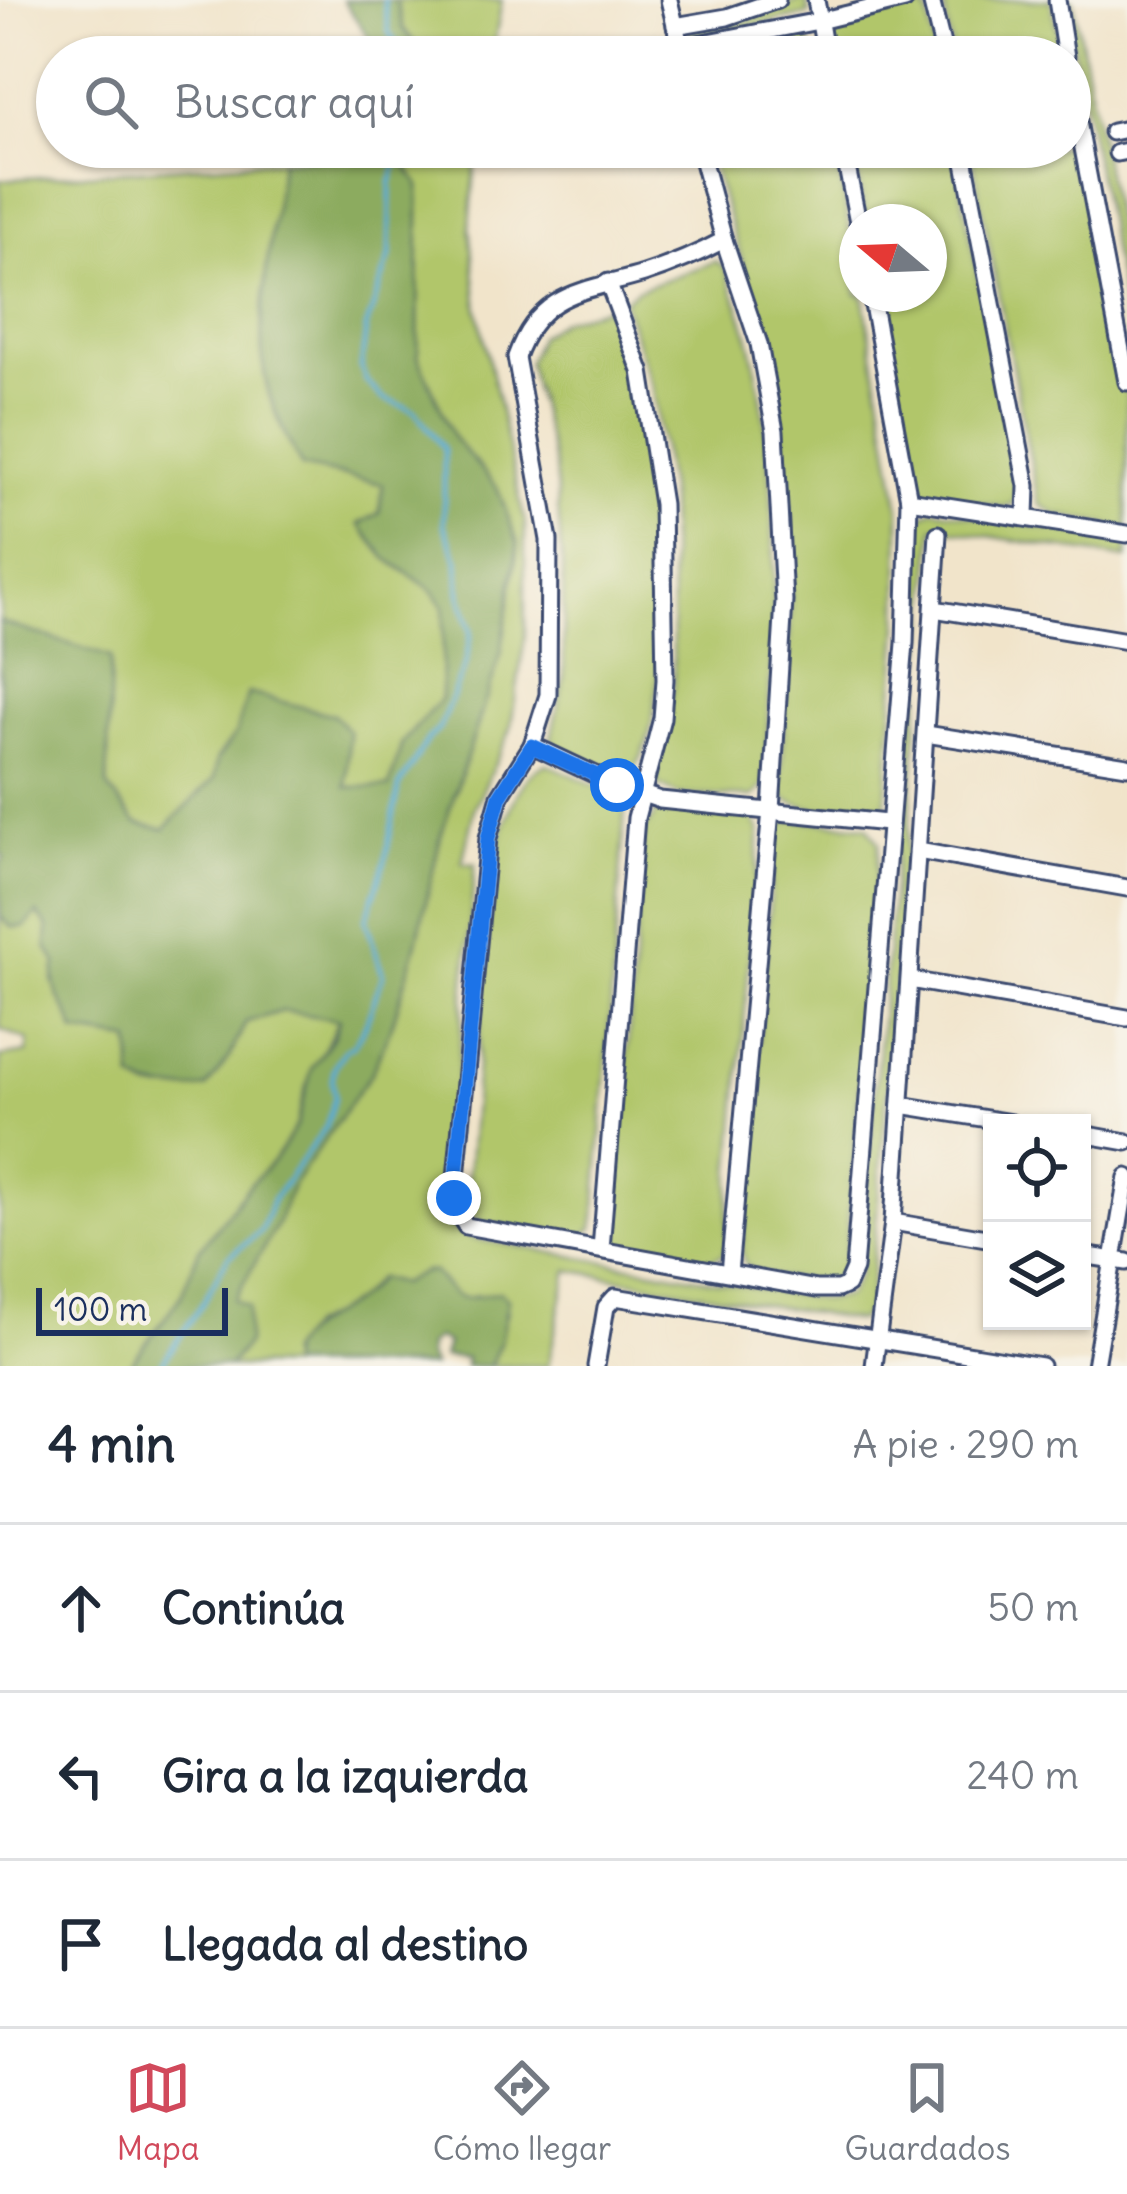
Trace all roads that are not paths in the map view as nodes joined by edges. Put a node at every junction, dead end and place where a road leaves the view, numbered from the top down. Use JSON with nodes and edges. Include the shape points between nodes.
{"nodes":[{"id":1,"x":669,"y":0,"type":"edge"},
{"id":2,"x":777,"y":0,"type":"edge"},
{"id":3,"x":816,"y":0,"type":"edge"},
{"id":4,"x":904,"y":0,"type":"edge"},
{"id":5,"x":931,"y":0,"type":"edge"},
{"id":6,"x":1058,"y":0,"type":"edge"},
{"id":7,"x":819,"y":21,"type":"junction"},
{"id":8,"x":675,"y":26,"type":"junction"},
{"id":9,"x":678,"y":36,"type":"edge"},
{"id":10,"x":753,"y":36,"type":"edge"},
{"id":11,"x":822,"y":36,"type":"edge"},
{"id":12,"x":940,"y":36,"type":"edge"},
{"id":13,"x":1063,"y":36,"type":"edge"},
{"id":14,"x":705,"y":168,"type":"edge"},
{"id":15,"x":847,"y":168,"type":"edge"},
{"id":16,"x":966,"y":168,"type":"edge"},
{"id":17,"x":1087,"y":168,"type":"edge"},
{"id":18,"x":854,"y":204,"type":"edge"},
{"id":19,"x":724,"y":240,"type":"junction"},
{"id":20,"x":608,"y":282,"type":"junction"},
{"id":21,"x":874,"y":312,"type":"edge"},
{"id":22,"x":1127,"y":382,"type":"edge"},
{"id":23,"x":909,"y":500,"type":"junction"},
{"id":24,"x":1026,"y":516,"type":"junction"},
{"id":25,"x":938,"y":534,"type":"dead end"},
{"id":26,"x":1127,"y":534,"type":"edge"},
{"id":27,"x":934,"y":609,"type":"junction"},
{"id":28,"x":1127,"y":641,"type":"edge"},
{"id":29,"x":926,"y":734,"type":"junction"},
{"id":30,"x":532,"y":746,"type":"junction"},
{"id":31,"x":1127,"y":766,"type":"edge"},
{"id":32,"x":640,"y":795,"type":"junction"},
{"id":33,"x":771,"y":810,"type":"junction"},
{"id":34,"x":887,"y":823,"type":"junction"},
{"id":35,"x":918,"y":851,"type":"junction"},
{"id":36,"x":1127,"y":888,"type":"edge"},
{"id":37,"x":910,"y":980,"type":"junction"},
{"id":38,"x":1127,"y":1018,"type":"edge"},
{"id":39,"x":901,"y":1105,"type":"junction"},
{"id":40,"x":983,"y":1118,"type":"edge"},
{"id":41,"x":1091,"y":1136,"type":"edge"},
{"id":42,"x":1127,"y":1142,"type":"edge"},
{"id":43,"x":1127,"y":1177,"type":"edge"},
{"id":44,"x":893,"y":1222,"type":"junction"},
{"id":45,"x":983,"y":1237,"type":"edge"},
{"id":46,"x":601,"y":1249,"type":"junction"},
{"id":47,"x":1120,"y":1261,"type":"edge"},
{"id":48,"x":729,"y":1273,"type":"junction"},
{"id":49,"x":880,"y":1340,"type":"junction"},
{"id":50,"x":596,"y":1366,"type":"edge"},
{"id":51,"x":874,"y":1366,"type":"edge"},
{"id":52,"x":1041,"y":1366,"type":"edge"},
{"id":53,"x":1095,"y":1366,"type":"edge"}],
"edges":[{"from":1,"to":8,"type":"street"},
{"from":2,"to":8,"type":"street"},
{"from":3,"to":7,"type":"street"},
{"from":4,"to":7,"type":"street"},
{"from":5,"to":12,"type":"street"},
{"from":6,"to":13,"type":"street"},
{"from":7,"to":10,"type":"street"},
{"from":7,"to":11,"type":"street"},
{"from":8,"to":9,"type":"street"},
{"from":14,"to":19,"type":"street"},
{"from":15,"to":18,"type":"street"},
{"from":16,"to":24,"type":"street","via":[[1027,486]]},
{"from":17,"to":22,"type":"street"},
{"from":19,"to":20,"type":"street"},
{"from":19,"to":33,"type":"street","via":[[759,344],[775,431],[784,631]]},
{"from":20,"to":30,"type":"street","via":[[549,306],[526,328],[516,357],[549,540],[548,695]]},
{"from":20,"to":32,"type":"street","via":[[641,371],[662,504],[665,680]]},
{"from":21,"to":23,"type":"street"},
{"from":23,"to":24,"type":"street"},
{"from":23,"to":34,"type":"street"},
{"from":24,"to":26,"type":"street"},
{"from":25,"to":27,"type":"street"},
{"from":27,"to":28,"type":"street"},
{"from":27,"to":29,"type":"street"},
{"from":29,"to":31,"type":"street"},
{"from":29,"to":35,"type":"street"},
{"from":30,"to":32,"type":"street"},
{"from":30,"to":46,"type":"street","via":[[500,796],[488,838],[455,1209],[476,1229]]},
{"from":32,"to":33,"type":"street"},
{"from":32,"to":46,"type":"street"},
{"from":33,"to":34,"type":"street"},
{"from":33,"to":48,"type":"street"},
{"from":34,"to":48,"type":"street","via":[[854,1269],[847,1285],[827,1290]]},
{"from":35,"to":36,"type":"street"},
{"from":35,"to":37,"type":"street"},
{"from":37,"to":38,"type":"street"},
{"from":37,"to":39,"type":"street"},
{"from":39,"to":40,"type":"street"},
{"from":39,"to":44,"type":"street"},
{"from":41,"to":42,"type":"street"},
{"from":43,"to":47,"type":"street"},
{"from":44,"to":45,"type":"street"},
{"from":44,"to":49,"type":"street"},
{"from":46,"to":48,"type":"street"},
{"from":47,"to":53,"type":"street"},
{"from":49,"to":50,"type":"street","via":[[615,1297],[606,1306]]},
{"from":49,"to":51,"type":"street"},
{"from":49,"to":52,"type":"street"}]}
